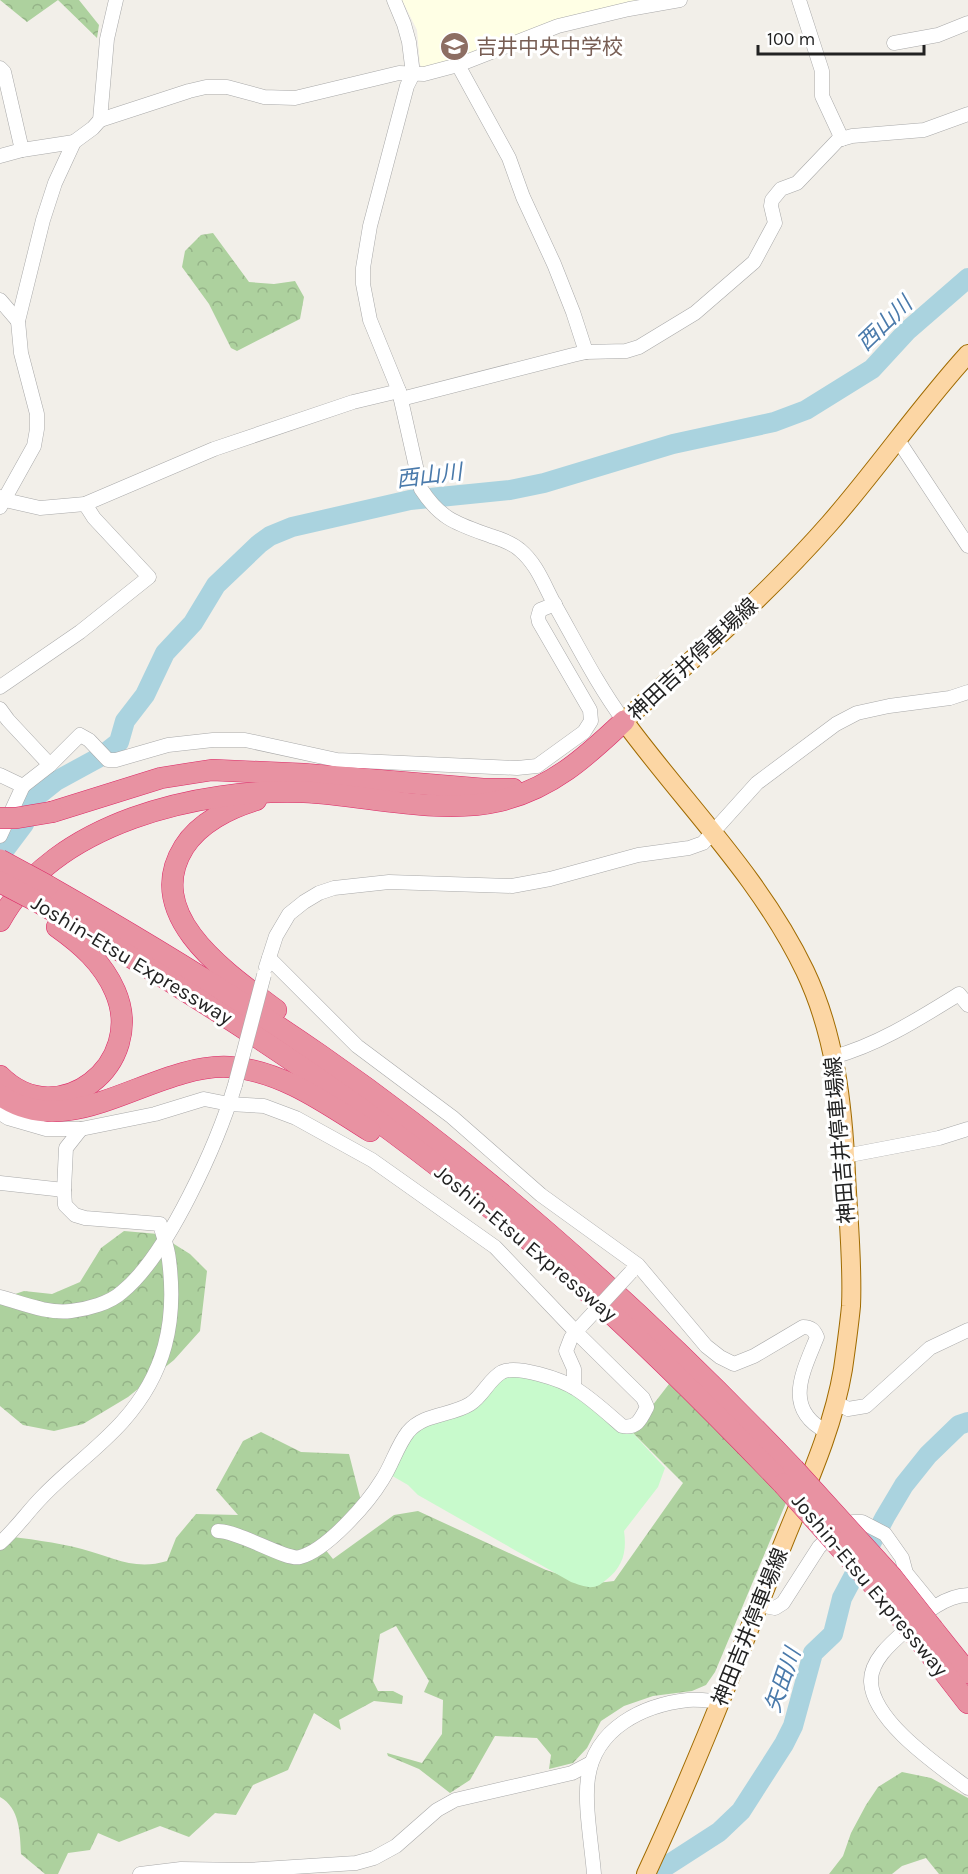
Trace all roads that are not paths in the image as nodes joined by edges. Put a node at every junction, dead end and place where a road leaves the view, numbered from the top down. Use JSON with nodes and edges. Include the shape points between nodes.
{"nodes":[{"id":1,"x":116,"y":0,"type":"edge"},
{"id":2,"x":394,"y":0,"type":"edge"},
{"id":3,"x":680,"y":0,"type":"edge"},
{"id":4,"x":799,"y":0,"type":"edge"},
{"id":5,"x":968,"y":23,"type":"edge"},
{"id":6,"x":894,"y":43,"type":"dead end"},
{"id":7,"x":458,"y":65,"type":"junction"},
{"id":8,"x":0,"y":68,"type":"edge"},
{"id":9,"x":413,"y":74,"type":"junction"},
{"id":10,"x":968,"y":114,"type":"edge"},
{"id":11,"x":100,"y":120,"type":"junction"},
{"id":12,"x":842,"y":139,"type":"junction"},
{"id":13,"x":74,"y":142,"type":"junction"},
{"id":14,"x":22,"y":150,"type":"junction"},
{"id":15,"x":0,"y":156,"type":"edge"},
{"id":16,"x":0,"y":300,"type":"edge"},
{"id":17,"x":18,"y":321,"type":"junction"},
{"id":18,"x":586,"y":352,"type":"junction"},
{"id":19,"x":968,"y":354,"type":"edge"},
{"id":20,"x":400,"y":395,"type":"junction"},
{"id":21,"x":898,"y":440,"type":"junction"},
{"id":22,"x":2,"y":501,"type":"edge"},
{"id":23,"x":84,"y":504,"type":"junction"},
{"id":24,"x":968,"y":546,"type":"edge"},
{"id":25,"x":555,"y":604,"type":"junction"},
{"id":26,"x":0,"y":687,"type":"edge"},
{"id":27,"x":968,"y":692,"type":"edge"},
{"id":28,"x":0,"y":709,"type":"edge"},
{"id":29,"x":624,"y":721,"type":"junction"},
{"id":30,"x":50,"y":765,"type":"junction"},
{"id":31,"x":273,"y":772,"type":"junction"},
{"id":32,"x":0,"y":775,"type":"edge"},
{"id":33,"x":550,"y":782,"type":"junction"},
{"id":34,"x":22,"y":786,"type":"junction"},
{"id":35,"x":307,"y":792,"type":"junction"},
{"id":36,"x":0,"y":818,"type":"edge"},
{"id":37,"x":713,"y":832,"type":"junction"},
{"id":38,"x":0,"y":836,"type":"edge"},
{"id":39,"x":0,"y":860,"type":"edge"},
{"id":40,"x":0,"y":882,"type":"edge"},
{"id":41,"x":0,"y":894,"type":"edge"},
{"id":42,"x":39,"y":900,"type":"junction"},
{"id":43,"x":0,"y":921,"type":"edge"},
{"id":44,"x":269,"y":958,"type":"junction"},
{"id":45,"x":968,"y":1005,"type":"edge"},
{"id":46,"x":833,"y":1057,"type":"junction"},
{"id":47,"x":0,"y":1076,"type":"edge"},
{"id":48,"x":0,"y":1095,"type":"edge"},
{"id":49,"x":229,"y":1104,"type":"junction"},
{"id":50,"x":0,"y":1113,"type":"edge"},
{"id":51,"x":81,"y":1129,"type":"junction"},
{"id":52,"x":968,"y":1129,"type":"edge"},
{"id":53,"x":845,"y":1156,"type":"junction"},
{"id":54,"x":0,"y":1183,"type":"edge"},
{"id":55,"x":64,"y":1190,"type":"junction"},
{"id":56,"x":515,"y":1204,"type":"junction"},
{"id":57,"x":164,"y":1240,"type":"junction"},
{"id":58,"x":635,"y":1268,"type":"junction"},
{"id":59,"x":567,"y":1274,"type":"junction"},
{"id":60,"x":0,"y":1297,"type":"edge"},
{"id":61,"x":579,"y":1328,"type":"junction"},
{"id":62,"x":968,"y":1330,"type":"edge"},
{"id":63,"x":574,"y":1387,"type":"junction"},
{"id":64,"x":835,"y":1402,"type":"junction"},
{"id":65,"x":826,"y":1432,"type":"junction"},
{"id":66,"x":789,"y":1476,"type":"junction"},
{"id":67,"x":218,"y":1530,"type":"dead end"},
{"id":68,"x":0,"y":1543,"type":"edge"},
{"id":69,"x":968,"y":1595,"type":"edge"},
{"id":70,"x":759,"y":1605,"type":"junction"},
{"id":71,"x":933,"y":1606,"type":"junction"},
{"id":72,"x":927,"y":1635,"type":"junction"},
{"id":73,"x":968,"y":1673,"type":"edge"},
{"id":74,"x":720,"y":1701,"type":"junction"},
{"id":75,"x":968,"y":1703,"type":"edge"},
{"id":76,"x":591,"y":1763,"type":"junction"},
{"id":77,"x":968,"y":1788,"type":"edge"},
{"id":78,"x":140,"y":1874,"type":"edge"},
{"id":79,"x":594,"y":1874,"type":"edge"},
{"id":80,"x":646,"y":1874,"type":"edge"}],
"edges":[{"from":1,"to":11,"type":"street","via":[[107,39]]},
{"from":2,"to":9,"type":"street","via":[[404,24]]},
{"from":3,"to":7,"type":"street","via":[[558,26]]},
{"from":4,"to":12,"type":"street","via":[[822,71],[822,96]]},
{"from":5,"to":6,"type":"street","via":[[938,35]]},
{"from":7,"to":9,"type":"street"},
{"from":7,"to":18,"type":"street","via":[[509,158]]},
{"from":8,"to":14,"type":"street"},
{"from":9,"to":11,"type":"street","via":[[399,73],[295,98],[206,87]]},
{"from":9,"to":20,"type":"street","via":[[370,226],[363,268],[370,320]]},
{"from":10,"to":12,"type":"street","via":[[924,130]]},
{"from":11,"to":13,"type":"street"},
{"from":12,"to":18,"type":"street","via":[[797,183],[781,189],[772,200],[775,223],[758,257],[695,313],[639,347]]},
{"from":13,"to":14,"type":"street"},
{"from":13,"to":17,"type":"street","via":[[43,220]]},
{"from":14,"to":15,"type":"street"},
{"from":16,"to":17,"type":"street"},
{"from":17,"to":22,"type":"street","via":[[37,429],[34,446]]},
{"from":18,"to":20,"type":"street"},
{"from":19,"to":21,"type":"main road","name":"神田吉井停車場線"},
{"from":20,"to":23,"type":"street","via":[[353,402],[214,449]]},
{"from":20,"to":25,"type":"street","via":[[421,489],[430,503],[459,524],[520,550],[546,584]]},
{"from":21,"to":24,"type":"street"},
{"from":21,"to":29,"type":"main road","name":"神田吉井停車場線","via":[[778,579]]},
{"from":22,"to":23,"type":"street","via":[[40,508]]},
{"from":23,"to":26,"type":"street","via":[[148,577],[80,632]]},
{"from":25,"to":29,"type":"street"},
{"from":25,"to":30,"type":"street","via":[[540,610],[539,622],[590,710],[591,721],[584,732],[537,766],[337,760],[245,740],[168,745],[108,760],[80,735]]},
{"from":27,"to":37,"type":"street","via":[[889,705],[836,723],[757,783]]},
{"from":28,"to":30,"type":"street"},
{"from":29,"to":33,"type":"highway","via":[[583,760]]},
{"from":29,"to":37,"type":"main road","name":"神田吉井停車場線"},
{"from":30,"to":34,"type":"street"},
{"from":31,"to":33,"type":"highway","via":[[483,789],[519,789]]},
{"from":31,"to":36,"type":"highway","bridge":true,"via":[[212,770],[162,778],[52,812]]},
{"from":31,"to":41,"type":"highway","via":[[187,788],[107,814],[43,850]]},
{"from":32,"to":34,"type":"street"},
{"from":33,"to":35,"type":"highway","via":[[500,801],[461,806]]},
{"from":34,"to":38,"type":"street"},
{"from":35,"to":43,"type":"highway","via":[[221,796],[166,808],[114,826],[48,864],[16,896]]},
{"from":35,"to":56,"type":"highway","via":[[246,803],[198,830],[178,856],[173,871],[175,905],[183,923],[195,941],[224,969],[466,1158]]},
{"from":37,"to":44,"type":"street","via":[[704,843],[689,848],[638,855],[512,886],[389,882],[334,888],[289,914]]},
{"from":37,"to":46,"type":"main road","name":"神田吉井停車場線","via":[[787,936],[818,1001]]},
{"from":39,"to":42,"type":"highway","name":"Joshin-Etsu Expressway","bridge":true},
{"from":40,"to":42,"type":"highway","name":"Joshin-Etsu Expressway","bridge":true},
{"from":41,"to":42,"type":"highway"},
{"from":42,"to":47,"type":"highway","via":[[106,974],[116,993],[122,1032],[117,1049],[98,1078],[67,1095],[32,1094]]},
{"from":42,"to":56,"type":"highway","name":"Joshin-Etsu Expressway","via":[[180,964],[388,1104]]},
{"from":42,"to":59,"type":"highway","name":"Joshin-Etsu Expressway","via":[[171,980],[309,1071],[431,1162]]},
{"from":44,"to":49,"type":"street","bridge":true},
{"from":44,"to":58,"type":"street","via":[[357,1046],[452,1117],[541,1195]]},
{"from":45,"to":46,"type":"street","via":[[959,994],[860,1049]]},
{"from":46,"to":53,"type":"main road","name":"神田吉井停車場線"},
{"from":48,"to":59,"type":"highway","via":[[28,1109],[66,1111],[208,1067],[248,1069],[268,1075],[371,1132]]},
{"from":49,"to":51,"type":"street","via":[[204,1099]]},
{"from":49,"to":57,"type":"street","via":[[193,1188]]},
{"from":49,"to":61,"type":"street","via":[[264,1106],[296,1118],[372,1160],[495,1247]]},
{"from":50,"to":51,"type":"street","via":[[46,1129]]},
{"from":51,"to":55,"type":"street","via":[[66,1148]]},
{"from":52,"to":53,"type":"street"},
{"from":53,"to":64,"type":"main road","name":"神田吉井停車場線","via":[[851,1304]]},
{"from":54,"to":55,"type":"street"},
{"from":55,"to":57,"type":"street","via":[[65,1205],[75,1215],[160,1224]]},
{"from":56,"to":66,"type":"highway","name":"Joshin-Etsu Expressway","via":[[654,1328],[745,1417]]},
{"from":57,"to":60,"type":"street","via":[[143,1272],[121,1294],[96,1306],[51,1310]]},
{"from":57,"to":68,"type":"street","via":[[169,1259],[171,1323],[161,1362],[146,1394]]},
{"from":58,"to":61,"type":"street","bridge":true},
{"from":58,"to":65,"type":"street","via":[[706,1346],[734,1364],[803,1327],[814,1330],[817,1337],[800,1378],[800,1403],[814,1425]]},
{"from":59,"to":66,"type":"highway","name":"Joshin-Etsu Expressway"},
{"from":61,"to":63,"type":"street","via":[[566,1351],[574,1369]]},
{"from":61,"to":63,"type":"street","via":[[647,1407],[637,1424],[629,1427]]},
{"from":62,"to":64,"type":"street","via":[[930,1348],[866,1406],[848,1409]]},
{"from":63,"to":67,"type":"street","via":[[509,1369],[459,1411],[423,1420],[409,1432],[382,1481],[356,1514],[320,1547],[299,1557],[288,1557]]},
{"from":64,"to":65,"type":"main road","name":"神田吉井停車場線"},
{"from":65,"to":70,"type":"main road","name":"神田吉井停車場線"},
{"from":66,"to":72,"type":"highway","name":"Joshin-Etsu Expressway","bridge":true,"via":[[885,1569]]},
{"from":69,"to":71,"type":"street"},
{"from":70,"to":71,"type":"street","via":[[775,1608],[783,1603],[819,1547],[842,1525],[853,1521],[885,1534],[902,1558],[906,1573]]},
{"from":70,"to":74,"type":"main road","name":"神田吉井停車場線"},
{"from":71,"to":77,"type":"street","via":[[890,1645],[877,1661],[871,1681],[876,1701],[915,1748]]},
{"from":72,"to":73,"type":"highway","name":"Joshin-Etsu Expressway"},
{"from":72,"to":75,"type":"highway","name":"Joshin-Etsu Expressway"},
{"from":74,"to":76,"type":"street","via":[[689,1700],[636,1714],[603,1740]]},
{"from":74,"to":80,"type":"main road","name":"神田吉井停車場線"},
{"from":76,"to":78,"type":"street","via":[[572,1773],[455,1800],[437,1810],[396,1846],[356,1863]]},
{"from":76,"to":79,"type":"street","via":[[588,1793]]}]}
